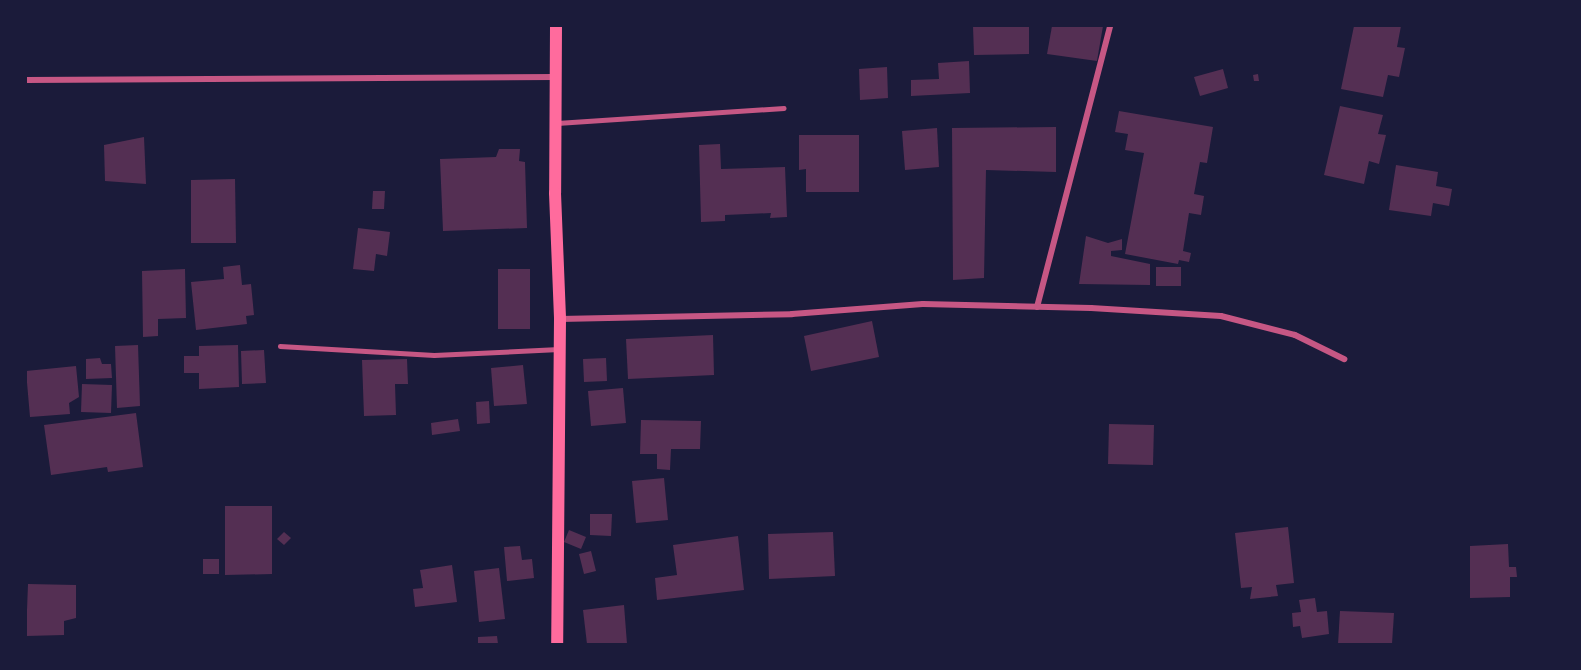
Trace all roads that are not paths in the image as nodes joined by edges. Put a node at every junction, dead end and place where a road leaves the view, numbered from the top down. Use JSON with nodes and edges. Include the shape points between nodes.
{"nodes":[{"id":1,"x":556,"y":26,"type":"edge"},
{"id":2,"x":1110,"y":26,"type":"edge"},
{"id":3,"x":555,"y":77,"type":"junction"},
{"id":4,"x":26,"y":80,"type":"edge"},
{"id":5,"x":784,"y":108,"type":"dead end"},
{"id":6,"x":554,"y":123,"type":"junction"},
{"id":7,"x":1037,"y":307,"type":"junction"},
{"id":8,"x":560,"y":319,"type":"junction"},
{"id":9,"x":280,"y":346,"type":"dead end"},
{"id":10,"x":560,"y":349,"type":"junction"},
{"id":11,"x":1344,"y":359,"type":"dead end"},
{"id":12,"x":557,"y":645,"type":"edge"}],
"edges":[{"from":1,"to":3,"type":"main road"},
{"from":2,"to":7,"type":"street"},
{"from":3,"to":4,"type":"street"},
{"from":3,"to":6,"type":"main road"},
{"from":5,"to":6,"type":"lane"},
{"from":6,"to":8,"type":"main road"},
{"from":7,"to":8,"type":"street","via":[[923,304],[792,314]]},
{"from":7,"to":11,"type":"street","via":[[1221,316],[1295,335]]},
{"from":8,"to":10,"type":"main road"},
{"from":9,"to":10,"type":"lane","via":[[434,355]]},
{"from":10,"to":12,"type":"main road"}]}
